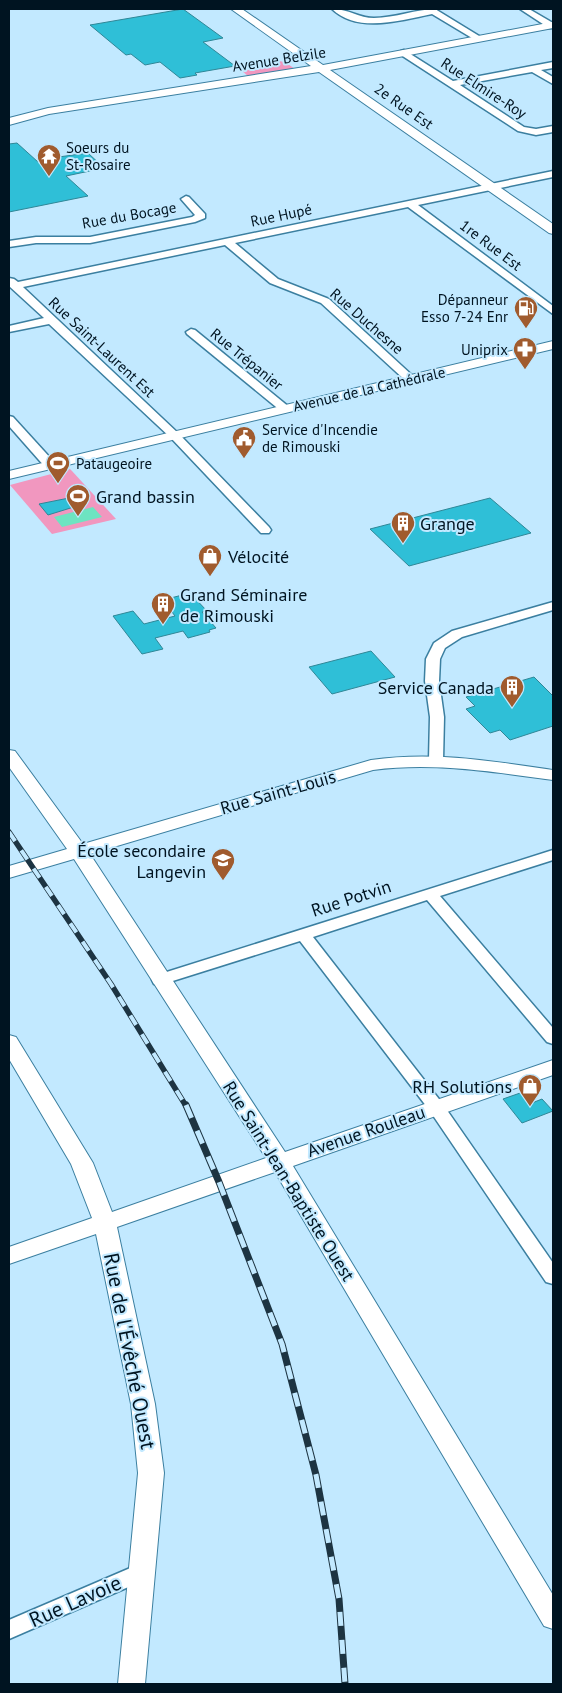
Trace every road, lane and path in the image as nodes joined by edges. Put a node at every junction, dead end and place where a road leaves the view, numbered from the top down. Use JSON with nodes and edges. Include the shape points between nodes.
{"nodes":[{"id":1,"x":236,"y":9,"type":"edge"},
{"id":2,"x":336,"y":9,"type":"edge"},
{"id":3,"x":524,"y":9,"type":"edge"},
{"id":4,"x":432,"y":10,"type":"edge"},
{"id":5,"x":552,"y":25,"type":"edge"},
{"id":6,"x":480,"y":39,"type":"junction"},
{"id":7,"x":404,"y":53,"type":"junction"},
{"id":8,"x":553,"y":65,"type":"edge"},
{"id":9,"x":322,"y":68,"type":"junction"},
{"id":10,"x":534,"y":69,"type":"junction"},
{"id":11,"x":553,"y":81,"type":"edge"},
{"id":12,"x":452,"y":84,"type":"junction"},
{"id":13,"x":9,"y":122,"type":"edge"},
{"id":14,"x":553,"y":129,"type":"edge"},
{"id":15,"x":553,"y":174,"type":"edge"},
{"id":16,"x":491,"y":187,"type":"junction"},
{"id":17,"x":186,"y":199,"type":"dead end"},
{"id":18,"x":410,"y":204,"type":"junction"},
{"id":19,"x":553,"y":230,"type":"edge"},
{"id":20,"x":227,"y":242,"type":"junction"},
{"id":21,"x":9,"y":244,"type":"edge"},
{"id":22,"x":12,"y":283,"type":"edge"},
{"id":23,"x":553,"y":311,"type":"edge"},
{"id":24,"x":51,"y":320,"type":"junction"},
{"id":25,"x":9,"y":329,"type":"edge"},
{"id":26,"x":190,"y":332,"type":"dead end"},
{"id":27,"x":553,"y":345,"type":"edge"},
{"id":28,"x":410,"y":379,"type":"junction"},
{"id":29,"x":285,"y":409,"type":"junction"},
{"id":30,"x":9,"y":419,"type":"edge"},
{"id":31,"x":175,"y":436,"type":"junction"},
{"id":32,"x":50,"y":465,"type":"junction"},
{"id":33,"x":9,"y":475,"type":"edge"},
{"id":34,"x":265,"y":530,"type":"dead end"},
{"id":35,"x":553,"y":606,"type":"edge"},
{"id":36,"x":9,"y":754,"type":"edge"},
{"id":37,"x":436,"y":760,"type":"junction"},
{"id":38,"x":553,"y":775,"type":"edge"},
{"id":39,"x":78,"y":851,"type":"junction"},
{"id":40,"x":552,"y":857,"type":"edge"},
{"id":41,"x":9,"y":872,"type":"edge"},
{"id":42,"x":430,"y":894,"type":"junction"},
{"id":43,"x":303,"y":934,"type":"junction"},
{"id":44,"x":160,"y":980,"type":"junction"},
{"id":45,"x":553,"y":1038,"type":"edge"},
{"id":46,"x":9,"y":1042,"type":"edge"},
{"id":47,"x":553,"y":1067,"type":"edge"},
{"id":48,"x":436,"y":1107,"type":"junction"},
{"id":49,"x":279,"y":1161,"type":"junction"},
{"id":50,"x":105,"y":1222,"type":"junction"},
{"id":51,"x":9,"y":1256,"type":"edge"},
{"id":52,"x":553,"y":1277,"type":"edge"},
{"id":53,"x":142,"y":1572,"type":"junction"},
{"id":54,"x":553,"y":1618,"type":"edge"},
{"id":55,"x":9,"y":1630,"type":"edge"},
{"id":56,"x":130,"y":1684,"type":"edge"}],
"edges":[{"from":1,"to":9,"type":"street","name":"2e Rue Est"},
{"from":2,"to":4,"type":"street","via":[[349,17],[366,21]]},
{"from":3,"to":5,"type":"street"},
{"from":4,"to":6,"type":"street"},
{"from":5,"to":6,"type":"street","name":"Avenue Belzile"},
{"from":6,"to":7,"type":"street","name":"Avenue Belzile"},
{"from":7,"to":9,"type":"street","name":"Avenue Belzile"},
{"from":7,"to":12,"type":"street","name":"Rue Elmire-Roy"},
{"from":8,"to":10,"type":"street"},
{"from":9,"to":13,"type":"street","name":"Avenue Belzile","via":[[48,111]]},
{"from":9,"to":16,"type":"street","name":"2e Rue Est"},
{"from":10,"to":11,"type":"street"},
{"from":10,"to":12,"type":"street"},
{"from":12,"to":14,"type":"street","name":"Rue Elmire-Roy","via":[[521,129],[536,132]]},
{"from":15,"to":16,"type":"street","name":"Rue Hupé"},
{"from":16,"to":18,"type":"street","name":"Rue Hupé"},
{"from":16,"to":19,"type":"street","name":"2e Rue Est"},
{"from":17,"to":21,"type":"street","name":"Rue du Bocage","via":[[201,216],[90,240],[36,240]]},
{"from":18,"to":20,"type":"street","name":"Rue Hupé"},
{"from":18,"to":23,"type":"street","name":"1re Rue Est"},
{"from":20,"to":22,"type":"street","name":"Rue Hupé"},
{"from":20,"to":28,"type":"street","name":"Rue Duchesne","via":[[274,281],[325,301]]},
{"from":22,"to":24,"type":"street","name":"Rue Saint-Laurent Est"},
{"from":24,"to":25,"type":"street"},
{"from":24,"to":31,"type":"street","name":"Rue Saint-Laurent Est"},
{"from":26,"to":29,"type":"street","name":"Rue Trépanier"},
{"from":27,"to":28,"type":"street","name":"Avenue de la Cathédrale"},
{"from":28,"to":29,"type":"street","name":"Avenue de la Cathédrale"},
{"from":29,"to":31,"type":"street","name":"Avenue de la Cathédrale"},
{"from":30,"to":32,"type":"street"},
{"from":31,"to":32,"type":"street","name":"Avenue de la Cathédrale"},
{"from":31,"to":34,"type":"street","name":"Rue Saint-Laurent Est"},
{"from":32,"to":33,"type":"street","name":"Avenue de la Cathédrale"},
{"from":35,"to":37,"type":"street","via":[[457,634],[439,646],[433,659],[432,681],[437,717]]},
{"from":36,"to":39,"type":"street","name":"Rue Saint-Jean-Baptiste Ouest"},
{"from":37,"to":38,"type":"street","name":"Rue Saint-Louis"},
{"from":37,"to":39,"type":"street","name":"Rue Saint-Louis","via":[[371,765]]},
{"from":39,"to":41,"type":"street","name":"Rue Saint-Louis"},
{"from":39,"to":44,"type":"street","name":"Rue Saint-Jean-Baptiste Ouest"},
{"from":40,"to":42,"type":"street","name":"Rue Potvin"},
{"from":42,"to":43,"type":"street","name":"Rue Potvin"},
{"from":42,"to":45,"type":"street"},
{"from":43,"to":44,"type":"street","name":"Rue Potvin"},
{"from":43,"to":48,"type":"street"},
{"from":44,"to":49,"type":"street","name":"Rue Saint-Jean-Baptiste Ouest"},
{"from":46,"to":50,"type":"street","name":"Rue de l'Évêché Ouest","via":[[82,1163]]},
{"from":47,"to":48,"type":"street","name":"Avenue Rouleau"},
{"from":48,"to":49,"type":"street","name":"Avenue Rouleau"},
{"from":48,"to":52,"type":"street"},
{"from":49,"to":50,"type":"street","name":"Avenue Rouleau"},
{"from":49,"to":54,"type":"street","name":"Rue Saint-Jean-Baptiste Ouest"},
{"from":50,"to":51,"type":"street","name":"Avenue Rouleau"},
{"from":50,"to":53,"type":"street","name":"Rue de l'Évêché Ouest","via":[[150,1453]]},
{"from":53,"to":55,"type":"street","name":"Rue Lavoie"},
{"from":53,"to":56,"type":"street","name":"Rue de l'Évêché Ouest"}]}
